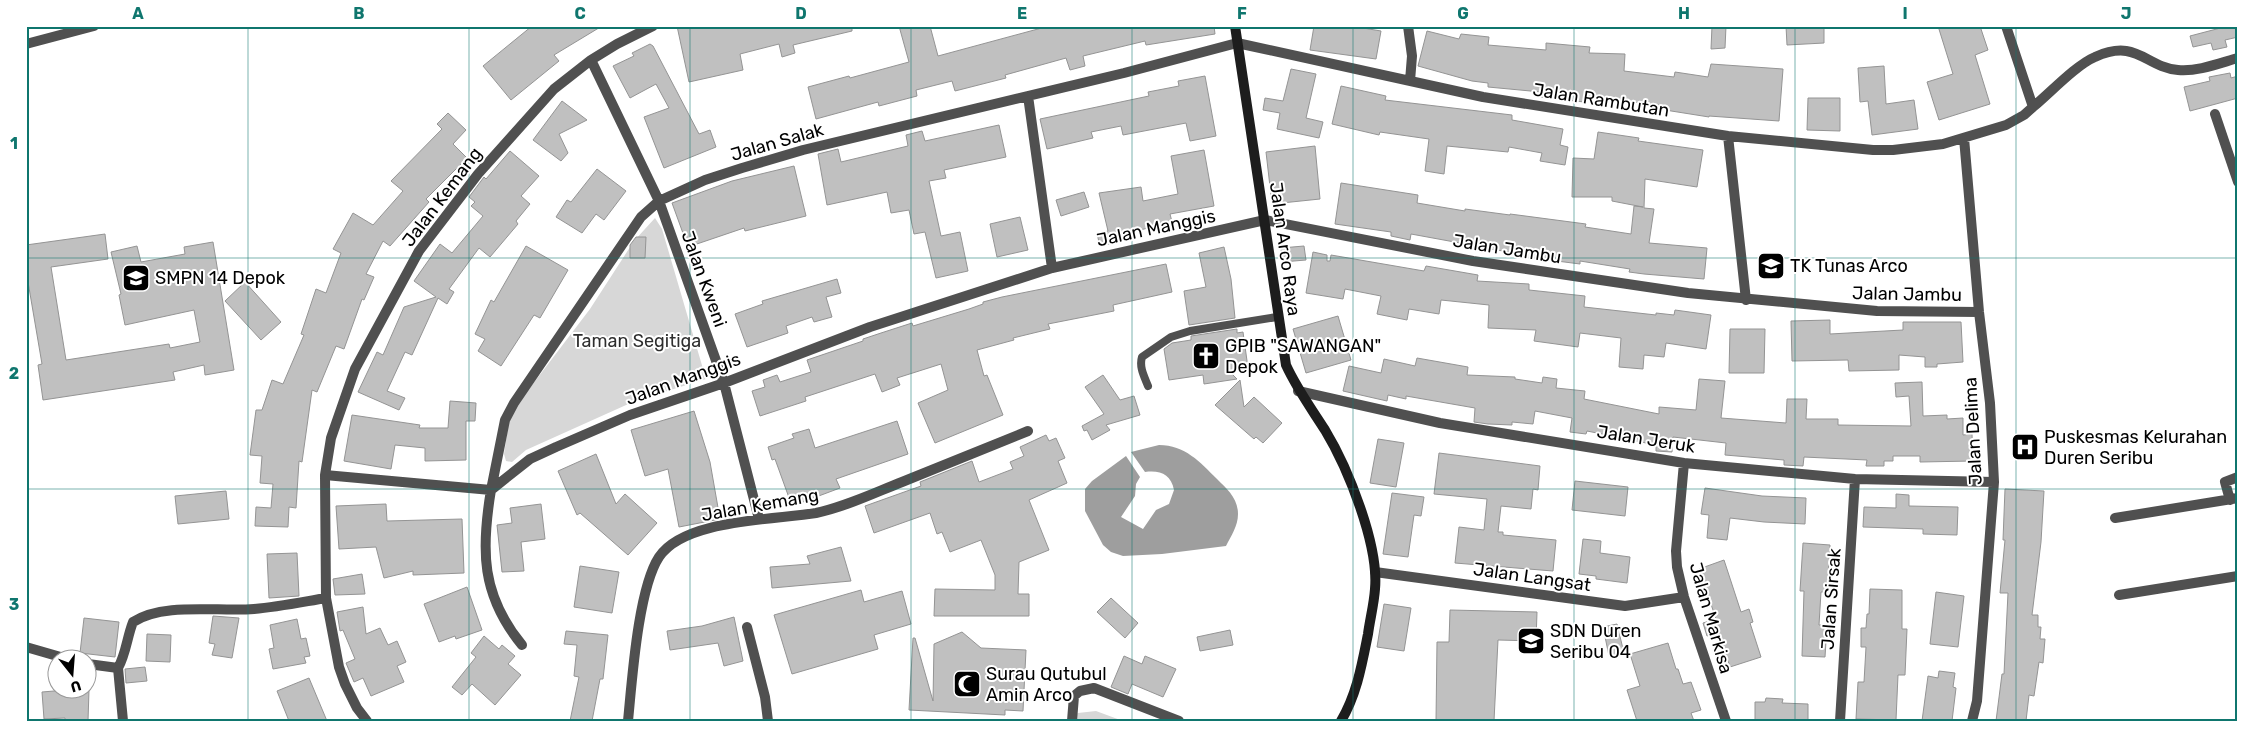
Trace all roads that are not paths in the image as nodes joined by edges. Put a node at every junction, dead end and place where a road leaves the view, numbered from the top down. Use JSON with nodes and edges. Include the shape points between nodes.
{"nodes":[{"id":1,"x":94,"y":26,"type":"edge"},
{"id":2,"x":1235,"y":26,"type":"edge"},
{"id":3,"x":1408,"y":26,"type":"edge"},
{"id":4,"x":2006,"y":26,"type":"edge"},
{"id":5,"x":649,"y":27,"type":"edge"},
{"id":6,"x":1237,"y":43,"type":"junction"},
{"id":7,"x":26,"y":44,"type":"edge"},
{"id":8,"x":2238,"y":58,"type":"edge"},
{"id":9,"x":591,"y":60,"type":"junction"},
{"id":10,"x":1410,"y":81,"type":"junction"},
{"id":11,"x":1028,"y":96,"type":"junction"},
{"id":12,"x":2033,"y":107,"type":"junction"},
{"id":13,"x":2215,"y":114,"type":"dead end"},
{"id":14,"x":1728,"y":136,"type":"junction"},
{"id":15,"x":1964,"y":138,"type":"junction"},
{"id":16,"x":2238,"y":182,"type":"edge"},
{"id":17,"x":659,"y":201,"type":"junction"},
{"id":18,"x":1265,"y":220,"type":"junction"},
{"id":19,"x":1052,"y":268,"type":"junction"},
{"id":20,"x":1746,"y":300,"type":"junction"},
{"id":21,"x":1979,"y":312,"type":"junction"},
{"id":22,"x":1277,"y":317,"type":"junction"},
{"id":23,"x":724,"y":383,"type":"junction"},
{"id":24,"x":1148,"y":386,"type":"dead end"},
{"id":25,"x":1298,"y":391,"type":"junction"},
{"id":26,"x":1028,"y":431,"type":"dead end"},
{"id":27,"x":1684,"y":463,"type":"junction"},
{"id":28,"x":324,"y":475,"type":"junction"},
{"id":29,"x":2238,"y":477,"type":"edge"},
{"id":30,"x":1855,"y":480,"type":"junction"},
{"id":31,"x":1994,"y":482,"type":"junction"},
{"id":32,"x":491,"y":490,"type":"junction"},
{"id":33,"x":2234,"y":499,"type":"edge"},
{"id":34,"x":2115,"y":518,"type":"dead end"},
{"id":35,"x":760,"y":519,"type":"junction"},
{"id":36,"x":1375,"y":572,"type":"junction"},
{"id":37,"x":2238,"y":576,"type":"edge"},
{"id":38,"x":2118,"y":595,"type":"dead end"},
{"id":39,"x":1684,"y":597,"type":"junction"},
{"id":40,"x":326,"y":598,"type":"junction"},
{"id":41,"x":747,"y":627,"type":"dead end"},
{"id":42,"x":522,"y":645,"type":"dead end"},
{"id":43,"x":26,"y":647,"type":"edge"},
{"id":44,"x":48,"y":653,"type":"edge"},
{"id":45,"x":98,"y":665,"type":"edge"},
{"id":46,"x":118,"y":668,"type":"junction"},
{"id":47,"x":123,"y":721,"type":"edge"},
{"id":48,"x":367,"y":721,"type":"edge"},
{"id":49,"x":628,"y":721,"type":"edge"},
{"id":50,"x":768,"y":721,"type":"edge"},
{"id":51,"x":1072,"y":721,"type":"edge"},
{"id":52,"x":1179,"y":721,"type":"edge"},
{"id":53,"x":1341,"y":721,"type":"edge"},
{"id":54,"x":1726,"y":721,"type":"edge"},
{"id":55,"x":1840,"y":721,"type":"edge"},
{"id":56,"x":1972,"y":721,"type":"edge"}],
"edges":[{"from":1,"to":7,"type":"street"},
{"from":2,"to":6,"type":"main road","name":"Jalan Arco Raya"},
{"from":3,"to":10,"type":"street","via":[[1412,56]]},
{"from":4,"to":12,"type":"street"},
{"from":5,"to":9,"type":"street","name":"Jalan Kemang"},
{"from":6,"to":10,"type":"street","name":"Jalan Rambutan"},
{"from":6,"to":11,"type":"street","name":"Jalan Salak"},
{"from":6,"to":18,"type":"main road","name":"Jalan Arco Raya"},
{"from":8,"to":12,"type":"street","name":"Jalan Rambutan","via":[[2179,70],[2132,52],[2108,52],[2083,64]]},
{"from":9,"to":17,"type":"street","name":"Jalan Kweni"},
{"from":9,"to":28,"type":"street","name":"Jalan Kemang","via":[[554,89],[530,115],[478,174],[419,251],[355,368],[332,438]]},
{"from":10,"to":14,"type":"street","name":"Jalan Rambutan","via":[[1483,98]]},
{"from":11,"to":17,"type":"street","name":"Jalan Salak","via":[[768,160],[705,180]]},
{"from":11,"to":19,"type":"street"},
{"from":12,"to":15,"type":"street","name":"Jalan Rambutan","via":[[2006,125]]},
{"from":13,"to":16,"type":"street"},
{"from":14,"to":15,"type":"street","name":"Jalan Rambutan","via":[[1893,150]]},
{"from":14,"to":20,"type":"street"},
{"from":15,"to":21,"type":"street","name":"Jalan Delima"},
{"from":17,"to":23,"type":"street","name":"Jalan Kweni"},
{"from":17,"to":32,"type":"street","name":"Jalan Salak","via":[[641,217],[514,403],[505,420]]},
{"from":18,"to":19,"type":"street","name":"Jalan Manggis"},
{"from":18,"to":20,"type":"street","name":"Jalan Jambu","via":[[1473,261]]},
{"from":18,"to":22,"type":"main road","name":"Jalan Arco Raya"},
{"from":19,"to":23,"type":"street","name":"Jalan Manggis","via":[[870,327]]},
{"from":20,"to":21,"type":"street","name":"Jalan Jambu","via":[[1878,311]]},
{"from":21,"to":31,"type":"street","name":"Jalan Delima","via":[[1990,403]]},
{"from":22,"to":24,"type":"lane","via":[[1190,331],[1171,338],[1142,357],[1140,362]]},
{"from":22,"to":25,"type":"main road","name":"Jalan Arco Raya","via":[[1286,365]]},
{"from":23,"to":32,"type":"street","name":"Jalan Manggis","via":[[630,415],[556,447],[530,459]]},
{"from":23,"to":35,"type":"street","name":"Jalan Kweni"},
{"from":25,"to":27,"type":"street","name":"Jalan Jeruk","via":[[1440,423]]},
{"from":25,"to":36,"type":"main road","name":"Jalan Arco Raya","via":[[1349,475]]},
{"from":26,"to":35,"type":"street","name":"Jalan Kemang","via":[[856,500],[817,512]]},
{"from":27,"to":30,"type":"street","name":"Jalan Jeruk"},
{"from":27,"to":39,"type":"street","name":"Jalan Markisa","via":[[1676,552]]},
{"from":28,"to":32,"type":"street"},
{"from":28,"to":40,"type":"street","name":"Jalan Kemang"},
{"from":29,"to":33,"type":"street","via":[[2225,482]]},
{"from":30,"to":31,"type":"street","name":"Jalan Jeruk"},
{"from":30,"to":55,"type":"street","name":"Jalan Sirsak"},
{"from":31,"to":56,"type":"street","name":"Jalan Delima"},
{"from":32,"to":42,"type":"street","via":[[484,547],[487,570],[493,597],[507,626]]},
{"from":33,"to":34,"type":"street"},
{"from":35,"to":49,"type":"street","name":"Jalan Kemang","via":[[685,536],[659,557],[650,575],[644,600]]},
{"from":36,"to":39,"type":"street","name":"Jalan Langsat","via":[[1613,605],[1641,605]]},
{"from":36,"to":53,"type":"main road","name":"Jalan Arco Raya","via":[[1363,661],[1350,704]]},
{"from":37,"to":38,"type":"street"},
{"from":39,"to":54,"type":"street","name":"Jalan Markisa"},
{"from":40,"to":46,"type":"street","via":[[255,609],[150,614],[133,622]]},
{"from":40,"to":48,"type":"street","name":"Jalan Kemang","via":[[339,667],[356,708]]},
{"from":41,"to":50,"type":"street"},
{"from":43,"to":44,"type":"street"},
{"from":45,"to":46,"type":"street"},
{"from":46,"to":47,"type":"street"},
{"from":51,"to":52,"type":"street","via":[[1074,696],[1094,688]]}]}
